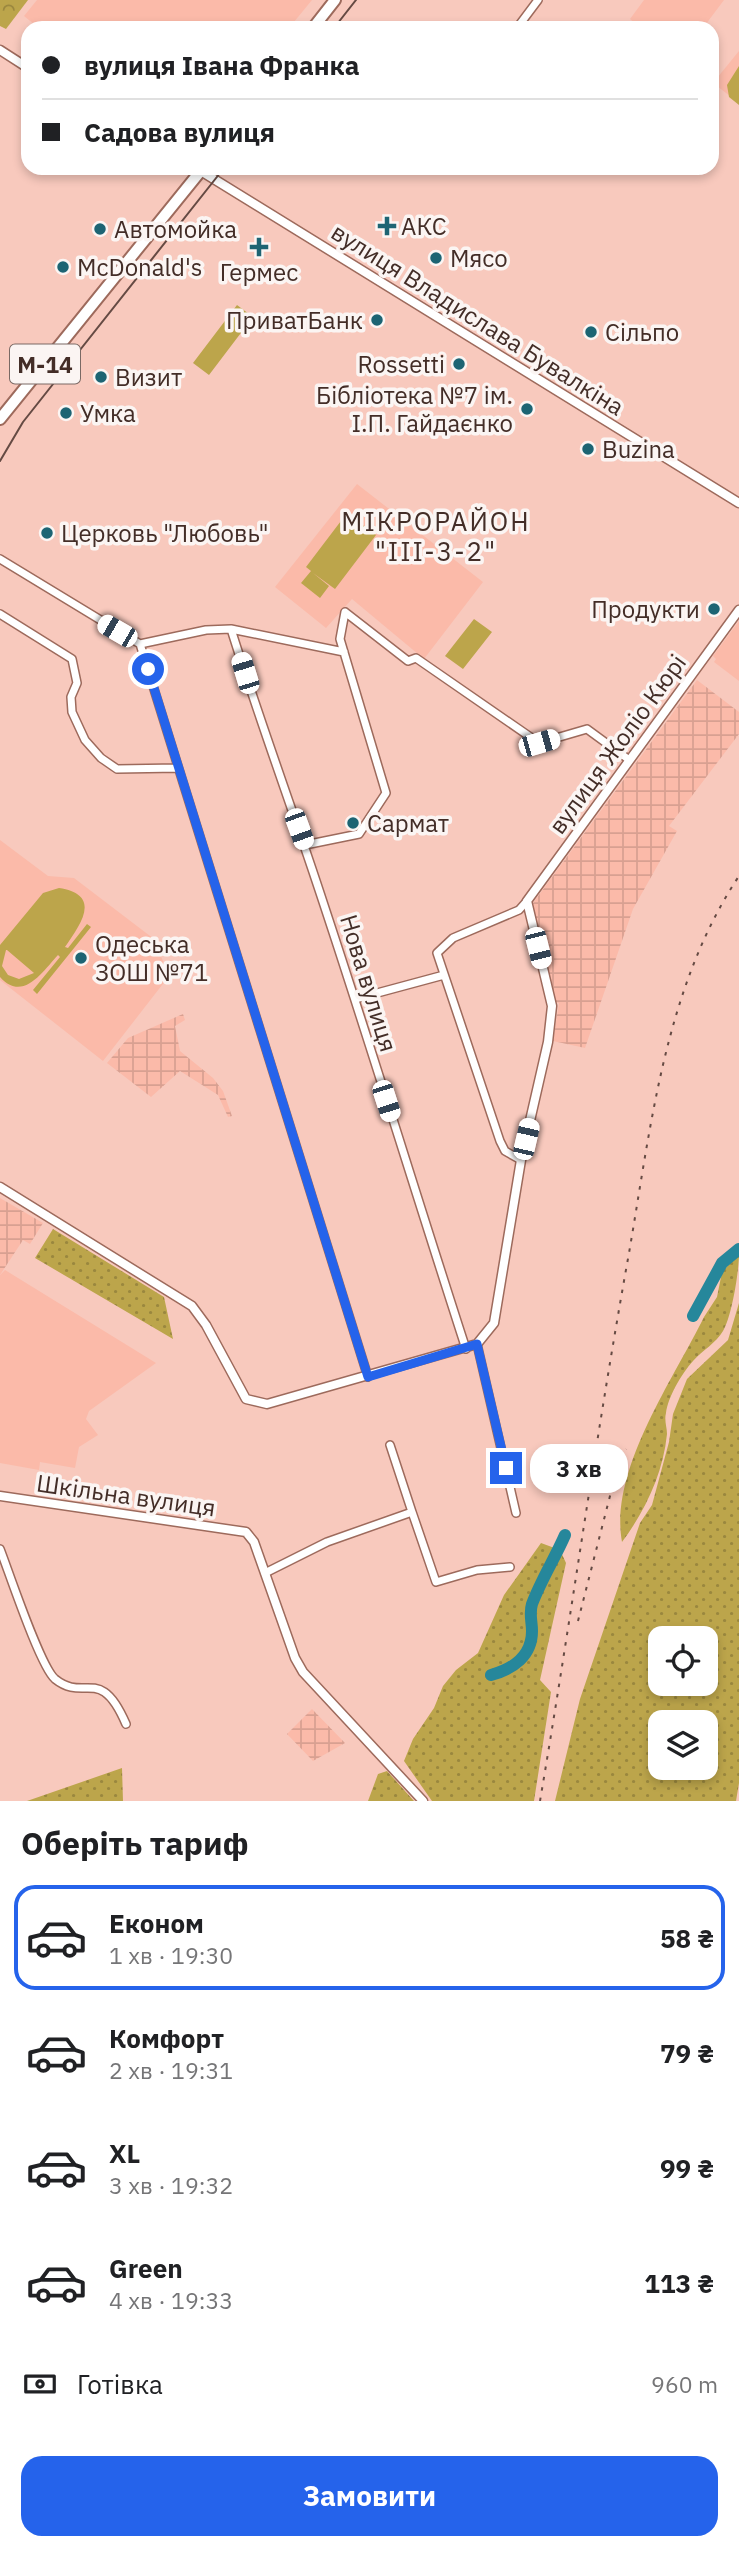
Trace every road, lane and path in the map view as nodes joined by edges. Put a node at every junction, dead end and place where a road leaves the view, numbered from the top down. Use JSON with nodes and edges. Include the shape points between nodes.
{"nodes":[{"id":1,"x":335,"y":0,"type":"edge"},
{"id":2,"x":538,"y":0,"type":"edge"},
{"id":3,"x":318,"y":21,"type":"edge"},
{"id":4,"x":522,"y":21,"type":"edge"},
{"id":5,"x":0,"y":50,"type":"edge"},
{"id":6,"x":21,"y":64,"type":"edge"},
{"id":7,"x":195,"y":175,"type":"edge"},
{"id":8,"x":210,"y":175,"type":"edge"},
{"id":9,"x":0,"y":419,"type":"edge"},
{"id":10,"x":739,"y":503,"type":"edge"},
{"id":11,"x":0,"y":559,"type":"edge"},
{"id":12,"x":739,"y":610,"type":"edge"},
{"id":13,"x":0,"y":614,"type":"edge"},
{"id":14,"x":231,"y":629,"type":"junction"},
{"id":15,"x":140,"y":645,"type":"junction"},
{"id":16,"x":344,"y":652,"type":"junction"},
{"id":17,"x":628,"y":760,"type":"junction"},
{"id":18,"x":178,"y":768,"type":"junction"},
{"id":19,"x":305,"y":845,"type":"junction"},
{"id":20,"x":527,"y":901,"type":"junction"},
{"id":21,"x":444,"y":975,"type":"junction"},
{"id":22,"x":355,"y":999,"type":"junction"},
{"id":23,"x":522,"y":1160,"type":"junction"},
{"id":24,"x":0,"y":1187,"type":"edge"},
{"id":25,"x":477,"y":1344,"type":"junction"},
{"id":26,"x":466,"y":1349,"type":"junction"},
{"id":27,"x":368,"y":1377,"type":"junction"},
{"id":28,"x":390,"y":1445,"type":"dead end"},
{"id":29,"x":0,"y":1496,"type":"edge"},
{"id":30,"x":412,"y":1512,"type":"junction"},
{"id":31,"x":516,"y":1513,"type":"dead end"},
{"id":32,"x":0,"y":1549,"type":"edge"},
{"id":33,"x":510,"y":1567,"type":"dead end"},
{"id":34,"x":265,"y":1573,"type":"junction"},
{"id":35,"x":126,"y":1724,"type":"dead end"},
{"id":36,"x":423,"y":1801,"type":"edge"}],
"edges":[{"from":1,"to":3,"type":"highway"},
{"from":2,"to":4,"type":"street"},
{"from":5,"to":6,"type":"street"},
{"from":7,"to":9,"type":"highway","number":"М-14"},
{"from":8,"to":10,"type":"street","name":"вулиця Владислава Бувалкіна"},
{"from":11,"to":15,"type":"street"},
{"from":12,"to":17,"type":"street","name":"вулиця Жоліо Кюрі"},
{"from":13,"to":18,"type":"street","via":[[72,659],[77,683],[71,697],[72,712],[85,740],[101,758],[117,769]]},
{"from":14,"to":15,"type":"street"},
{"from":14,"to":16,"type":"street"},
{"from":14,"to":19,"type":"street","name":"Нова вулиця"},
{"from":15,"to":18,"type":"street"},
{"from":16,"to":17,"type":"street","via":[[340,639],[345,612],[408,661],[416,658],[539,743],[587,729]]},
{"from":16,"to":19,"type":"street","via":[[386,793],[359,834]]},
{"from":17,"to":20,"type":"street","name":"вулиця Жоліо Кюрі"},
{"from":18,"to":27,"type":"street"},
{"from":19,"to":22,"type":"street","name":"Нова вулиця"},
{"from":20,"to":21,"type":"street","via":[[519,910],[438,949]]},
{"from":20,"to":23,"type":"street","via":[[552,1006]]},
{"from":21,"to":22,"type":"street"},
{"from":21,"to":23,"type":"street","via":[[500,1140],[505,1151]]},
{"from":22,"to":26,"type":"street","name":"Нова вулиця"},
{"from":23,"to":25,"type":"street","via":[[494,1323]]},
{"from":24,"to":27,"type":"street","via":[[162,1285],[199,1314],[251,1402],[267,1404]]},
{"from":25,"to":26,"type":"street"},
{"from":25,"to":31,"type":"street"},
{"from":26,"to":27,"type":"street"},
{"from":28,"to":30,"type":"street"},
{"from":29,"to":34,"type":"street","name":"Шкільна вулиця","via":[[246,1532]]},
{"from":30,"to":33,"type":"street","via":[[436,1583],[477,1570]]},
{"from":30,"to":34,"type":"street","via":[[327,1542]]},
{"from":32,"to":35,"type":"street","via":[[50,1674],[73,1687],[99,1687]]},
{"from":34,"to":36,"type":"street","via":[[303,1672]]}]}
